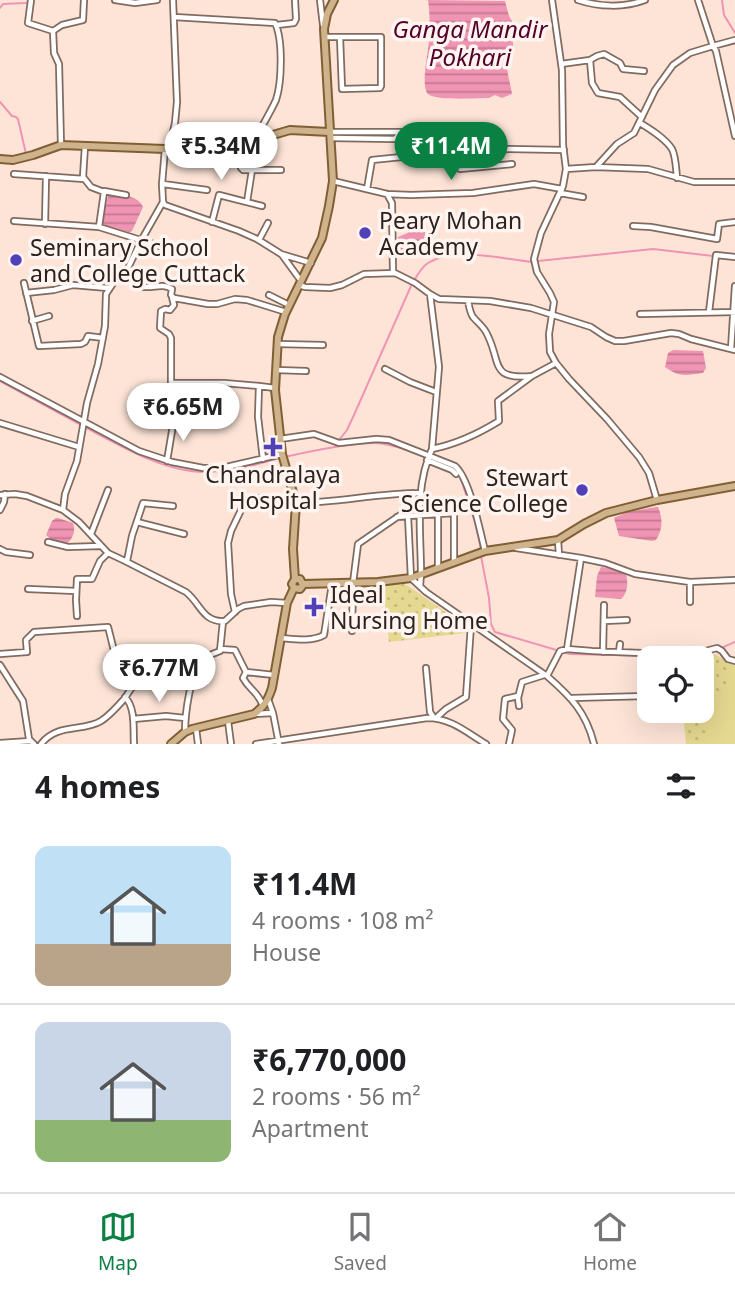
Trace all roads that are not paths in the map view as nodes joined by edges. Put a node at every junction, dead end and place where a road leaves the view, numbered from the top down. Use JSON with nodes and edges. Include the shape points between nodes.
{"nodes":[{"id":1,"x":31,"y":0,"type":"edge"},
{"id":2,"x":84,"y":0,"type":"edge"},
{"id":3,"x":115,"y":0,"type":"edge"},
{"id":4,"x":157,"y":0,"type":"edge"},
{"id":5,"x":173,"y":0,"type":"edge"},
{"id":6,"x":295,"y":0,"type":"edge"},
{"id":7,"x":320,"y":0,"type":"edge"},
{"id":8,"x":334,"y":0,"type":"edge"},
{"id":9,"x":552,"y":0,"type":"edge"},
{"id":10,"x":578,"y":0,"type":"edge"},
{"id":11,"x":645,"y":0,"type":"edge"},
{"id":12,"x":698,"y":0,"type":"edge"},
{"id":13,"x":174,"y":17,"type":"junction"},
{"id":14,"x":276,"y":25,"type":"junction"},
{"id":15,"x":53,"y":31,"type":"junction"},
{"id":16,"x":324,"y":33,"type":"junction"},
{"id":17,"x":340,"y":37,"type":"junction"},
{"id":18,"x":735,"y":40,"type":"edge"},
{"id":19,"x":713,"y":46,"type":"junction"},
{"id":20,"x":590,"y":60,"type":"junction"},
{"id":21,"x":561,"y":64,"type":"junction"},
{"id":22,"x":644,"y":71,"type":"dead end"},
{"id":23,"x":641,"y":120,"type":"junction"},
{"id":24,"x":330,"y":135,"type":"junction"},
{"id":25,"x":735,"y":136,"type":"edge"},
{"id":26,"x":255,"y":140,"type":"junction"},
{"id":27,"x":244,"y":144,"type":"junction"},
{"id":28,"x":61,"y":145,"type":"junction"},
{"id":29,"x":85,"y":146,"type":"junction"},
{"id":30,"x":167,"y":149,"type":"junction"},
{"id":31,"x":564,"y":150,"type":"junction"},
{"id":32,"x":0,"y":159,"type":"edge"},
{"id":33,"x":512,"y":164,"type":"dead end"},
{"id":34,"x":596,"y":167,"type":"junction"},
{"id":35,"x":566,"y":169,"type":"junction"},
{"id":36,"x":252,"y":170,"type":"junction"},
{"id":37,"x":281,"y":170,"type":"dead end"},
{"id":38,"x":14,"y":174,"type":"dead end"},
{"id":39,"x":46,"y":176,"type":"junction"},
{"id":40,"x":677,"y":178,"type":"junction"},
{"id":41,"x":84,"y":180,"type":"junction"},
{"id":42,"x":333,"y":181,"type":"junction"},
{"id":43,"x":735,"y":182,"type":"edge"},
{"id":44,"x":163,"y":184,"type":"junction"},
{"id":45,"x":367,"y":189,"type":"junction"},
{"id":46,"x":207,"y":190,"type":"dead end"},
{"id":47,"x":103,"y":191,"type":"junction"},
{"id":48,"x":561,"y":191,"type":"junction"},
{"id":49,"x":387,"y":194,"type":"junction"},
{"id":50,"x":125,"y":195,"type":"dead end"},
{"id":51,"x":583,"y":197,"type":"dead end"},
{"id":52,"x":163,"y":202,"type":"junction"},
{"id":53,"x":247,"y":202,"type":"junction"},
{"id":54,"x":262,"y":206,"type":"dead end"},
{"id":55,"x":14,"y":221,"type":"dead end"},
{"id":56,"x":212,"y":222,"type":"junction"},
{"id":57,"x":735,"y":222,"type":"edge"},
{"id":58,"x":268,"y":223,"type":"dead end"},
{"id":59,"x":45,"y":224,"type":"junction"},
{"id":60,"x":633,"y":226,"type":"dead end"},
{"id":61,"x":99,"y":227,"type":"junction"},
{"id":62,"x":142,"y":239,"type":"junction"},
{"id":63,"x":259,"y":240,"type":"junction"},
{"id":64,"x":163,"y":247,"type":"dead end"},
{"id":65,"x":281,"y":254,"type":"junction"},
{"id":66,"x":735,"y":257,"type":"edge"},
{"id":67,"x":311,"y":263,"type":"junction"},
{"id":68,"x":393,"y":273,"type":"junction"},
{"id":69,"x":124,"y":276,"type":"junction"},
{"id":70,"x":24,"y":283,"type":"dead end"},
{"id":71,"x":300,"y":283,"type":"junction"},
{"id":72,"x":735,"y":286,"type":"edge"},
{"id":73,"x":109,"y":288,"type":"junction"},
{"id":74,"x":26,"y":293,"type":"junction"},
{"id":75,"x":430,"y":294,"type":"junction"},
{"id":76,"x":269,"y":295,"type":"dead end"},
{"id":77,"x":172,"y":297,"type":"junction"},
{"id":78,"x":468,"y":301,"type":"junction"},
{"id":79,"x":287,"y":309,"type":"junction"},
{"id":80,"x":709,"y":312,"type":"junction"},
{"id":81,"x":734,"y":312,"type":"edge"},
{"id":82,"x":552,"y":313,"type":"junction"},
{"id":83,"x":640,"y":314,"type":"dead end"},
{"id":84,"x":49,"y":316,"type":"dead end"},
{"id":85,"x":32,"y":321,"type":"junction"},
{"id":86,"x":103,"y":338,"type":"junction"},
{"id":87,"x":277,"y":344,"type":"junction"},
{"id":88,"x":323,"y":345,"type":"dead end"},
{"id":89,"x":733,"y":349,"type":"edge"},
{"id":90,"x":556,"y":363,"type":"junction"},
{"id":91,"x":275,"y":369,"type":"junction"},
{"id":92,"x":385,"y":369,"type":"dead end"},
{"id":93,"x":306,"y":371,"type":"dead end"},
{"id":94,"x":532,"y":376,"type":"junction"},
{"id":95,"x":0,"y":377,"type":"edge"},
{"id":96,"x":171,"y":383,"type":"junction"},
{"id":97,"x":259,"y":386,"type":"junction"},
{"id":98,"x":275,"y":388,"type":"junction"},
{"id":99,"x":436,"y":392,"type":"junction"},
{"id":100,"x":0,"y":423,"type":"edge"},
{"id":101,"x":83,"y":424,"type":"junction"},
{"id":102,"x":280,"y":439,"type":"junction"},
{"id":103,"x":79,"y":447,"type":"junction"},
{"id":104,"x":432,"y":449,"type":"junction"},
{"id":105,"x":282,"y":455,"type":"junction"},
{"id":106,"x":428,"y":458,"type":"junction"},
{"id":107,"x":263,"y":459,"type":"junction"},
{"id":108,"x":167,"y":461,"type":"junction"},
{"id":109,"x":456,"y":474,"type":"dead end"},
{"id":110,"x":735,"y":486,"type":"edge"},
{"id":111,"x":108,"y":490,"type":"dead end"},
{"id":112,"x":413,"y":493,"type":"junction"},
{"id":113,"x":420,"y":494,"type":"junction"},
{"id":114,"x":3,"y":495,"type":"edge"},
{"id":115,"x":657,"y":499,"type":"junction"},
{"id":116,"x":296,"y":503,"type":"junction"},
{"id":117,"x":173,"y":506,"type":"dead end"},
{"id":118,"x":0,"y":510,"type":"edge"},
{"id":119,"x":62,"y":510,"type":"junction"},
{"id":120,"x":438,"y":514,"type":"junction"},
{"id":121,"x":408,"y":516,"type":"junction"},
{"id":122,"x":421,"y":516,"type":"junction"},
{"id":123,"x":397,"y":517,"type":"junction"},
{"id":124,"x":137,"y":522,"type":"junction"},
{"id":125,"x":91,"y":534,"type":"junction"},
{"id":126,"x":184,"y":534,"type":"dead end"},
{"id":127,"x":558,"y":540,"type":"junction"},
{"id":128,"x":48,"y":542,"type":"dead end"},
{"id":129,"x":101,"y":546,"type":"junction"},
{"id":130,"x":515,"y":548,"type":"junction"},
{"id":131,"x":0,"y":549,"type":"edge"},
{"id":132,"x":485,"y":551,"type":"junction"},
{"id":133,"x":108,"y":553,"type":"junction"},
{"id":134,"x":30,"y":555,"type":"dead end"},
{"id":135,"x":559,"y":555,"type":"junction"},
{"id":136,"x":581,"y":558,"type":"junction"},
{"id":137,"x":127,"y":561,"type":"junction"},
{"id":138,"x":454,"y":562,"type":"junction"},
{"id":139,"x":438,"y":568,"type":"junction"},
{"id":140,"x":421,"y":574,"type":"junction"},
{"id":141,"x":411,"y":578,"type":"junction"},
{"id":142,"x":295,"y":579,"type":"junction"},
{"id":143,"x":735,"y":580,"type":"edge"},
{"id":144,"x":690,"y":582,"type":"junction"},
{"id":145,"x":353,"y":583,"type":"junction"},
{"id":146,"x":303,"y":584,"type":"junction"},
{"id":147,"x":332,"y":584,"type":"junction"},
{"id":148,"x":420,"y":586,"type":"junction"},
{"id":149,"x":295,"y":588,"type":"junction"},
{"id":150,"x":28,"y":589,"type":"dead end"},
{"id":151,"x":76,"y":592,"type":"junction"},
{"id":152,"x":690,"y":602,"type":"dead end"},
{"id":153,"x":287,"y":603,"type":"junction"},
{"id":154,"x":604,"y":605,"type":"dead end"},
{"id":155,"x":235,"y":612,"type":"junction"},
{"id":156,"x":77,"y":616,"type":"dead end"},
{"id":157,"x":627,"y":620,"type":"dead end"},
{"id":158,"x":223,"y":621,"type":"junction"},
{"id":159,"x":604,"y":621,"type":"junction"},
{"id":160,"x":471,"y":624,"type":"junction"},
{"id":161,"x":352,"y":631,"type":"dead end"},
{"id":162,"x":280,"y":638,"type":"junction"},
{"id":163,"x":620,"y":644,"type":"dead end"},
{"id":164,"x":220,"y":649,"type":"junction"},
{"id":165,"x":567,"y":649,"type":"junction"},
{"id":166,"x":603,"y":652,"type":"junction"},
{"id":167,"x":619,"y":652,"type":"junction"},
{"id":168,"x":0,"y":654,"type":"edge"},
{"id":169,"x":200,"y":659,"type":"junction"},
{"id":170,"x":735,"y":661,"type":"edge"},
{"id":171,"x":0,"y":665,"type":"edge"},
{"id":172,"x":426,"y":668,"type":"dead end"},
{"id":173,"x":246,"y":672,"type":"junction"},
{"id":174,"x":274,"y":675,"type":"junction"},
{"id":175,"x":546,"y":675,"type":"junction"},
{"id":176,"x":132,"y":687,"type":"junction"},
{"id":177,"x":519,"y":696,"type":"junction"},
{"id":178,"x":637,"y":696,"type":"edge"},
{"id":179,"x":125,"y":697,"type":"junction"},
{"id":180,"x":572,"y":698,"type":"junction"},
{"id":181,"x":268,"y":699,"type":"junction"},
{"id":182,"x":263,"y":706,"type":"junction"},
{"id":183,"x":519,"y":706,"type":"dead end"},
{"id":184,"x":273,"y":713,"type":"junction"},
{"id":185,"x":254,"y":714,"type":"junction"},
{"id":186,"x":185,"y":718,"type":"junction"},
{"id":187,"x":435,"y":718,"type":"junction"},
{"id":188,"x":133,"y":719,"type":"junction"},
{"id":189,"x":228,"y":721,"type":"junction"},
{"id":190,"x":196,"y":728,"type":"junction"},
{"id":191,"x":185,"y":733,"type":"junction"},
{"id":192,"x":278,"y":742,"type":"edge"},
{"id":193,"x":0,"y":743,"type":"edge"},
{"id":194,"x":32,"y":743,"type":"edge"},
{"id":195,"x":41,"y":744,"type":"edge"},
{"id":196,"x":134,"y":744,"type":"edge"},
{"id":197,"x":171,"y":744,"type":"edge"},
{"id":198,"x":198,"y":744,"type":"edge"},
{"id":199,"x":231,"y":744,"type":"edge"},
{"id":200,"x":256,"y":744,"type":"edge"},
{"id":201,"x":486,"y":744,"type":"edge"},
{"id":202,"x":509,"y":744,"type":"edge"},
{"id":203,"x":594,"y":744,"type":"edge"}],
"edges":[{"from":1,"to":15,"type":"street","via":[[28,23]]},
{"from":2,"to":15,"type":"street","via":[[83,20]]},
{"from":3,"to":4,"type":"street"},
{"from":5,"to":13,"type":"street"},
{"from":6,"to":14,"type":"street","via":[[295,23]]},
{"from":7,"to":16,"type":"street"},
{"from":8,"to":16,"type":"main road"},
{"from":9,"to":21,"type":"street"},
{"from":10,"to":11,"type":"street","via":[[604,6]]},
{"from":12,"to":19,"type":"street"},
{"from":13,"to":14,"type":"street"},
{"from":13,"to":30,"type":"street","via":[[177,102]]},
{"from":14,"to":26,"type":"street","via":[[280,83]]},
{"from":15,"to":28,"type":"street","via":[[59,64]]},
{"from":16,"to":17,"type":"street"},
{"from":16,"to":24,"type":"main road"},
{"from":17,"to":17,"type":"street","via":[[381,37],[380,88],[342,89]]},
{"from":18,"to":19,"type":"street"},
{"from":19,"to":23,"type":"street","via":[[690,53],[673,65]]},
{"from":19,"to":25,"type":"street"},
{"from":20,"to":21,"type":"street"},
{"from":20,"to":22,"type":"street","via":[[604,54],[625,70]]},
{"from":20,"to":23,"type":"street","via":[[598,93],[620,97]]},
{"from":21,"to":31,"type":"street"},
{"from":23,"to":34,"type":"street","via":[[634,133]]},
{"from":23,"to":40,"type":"street","via":[[670,146]]},
{"from":24,"to":26,"type":"main road","via":[[290,130]]},
{"from":24,"to":31,"type":"street","via":[[394,139],[404,132],[416,153]]},
{"from":24,"to":42,"type":"main road"},
{"from":26,"to":27,"type":"main road"},
{"from":27,"to":30,"type":"main road","via":[[204,154]]},
{"from":27,"to":36,"type":"street","via":[[241,168]]},
{"from":28,"to":29,"type":"main road"},
{"from":28,"to":32,"type":"main road","via":[[13,160]]},
{"from":29,"to":30,"type":"main road"},
{"from":29,"to":41,"type":"street"},
{"from":30,"to":44,"type":"street"},
{"from":31,"to":35,"type":"street"},
{"from":33,"to":45,"type":"street","via":[[460,169],[455,156],[442,154],[372,160]]},
{"from":34,"to":35,"type":"street"},
{"from":34,"to":40,"type":"street","via":[[648,169]]},
{"from":35,"to":48,"type":"street"},
{"from":36,"to":37,"type":"street"},
{"from":36,"to":53,"type":"street"},
{"from":38,"to":39,"type":"street"},
{"from":39,"to":41,"type":"street"},
{"from":39,"to":59,"type":"street"},
{"from":40,"to":43,"type":"street"},
{"from":41,"to":47,"type":"street"},
{"from":42,"to":45,"type":"street"},
{"from":42,"to":67,"type":"main road","via":[[322,237]]},
{"from":44,"to":46,"type":"street"},
{"from":44,"to":52,"type":"street"},
{"from":45,"to":49,"type":"street"},
{"from":47,"to":50,"type":"street"},
{"from":47,"to":61,"type":"street"},
{"from":48,"to":49,"type":"street","via":[[534,184],[458,194]]},
{"from":48,"to":51,"type":"street"},
{"from":48,"to":82,"type":"street","via":[[534,259],[554,302]]},
{"from":49,"to":68,"type":"street","via":[[392,203]]},
{"from":52,"to":56,"type":"street"},
{"from":52,"to":62,"type":"street"},
{"from":53,"to":54,"type":"street"},
{"from":53,"to":56,"type":"street","via":[[219,195]]},
{"from":55,"to":59,"type":"street"},
{"from":56,"to":63,"type":"street"},
{"from":57,"to":60,"type":"street","via":[[719,224],[716,239]]},
{"from":58,"to":63,"type":"street"},
{"from":59,"to":61,"type":"street"},
{"from":61,"to":62,"type":"street"},
{"from":62,"to":64,"type":"street"},
{"from":62,"to":69,"type":"street"},
{"from":63,"to":65,"type":"street"},
{"from":65,"to":67,"type":"street"},
{"from":65,"to":71,"type":"street"},
{"from":66,"to":80,"type":"street","via":[[716,255]]},
{"from":67,"to":71,"type":"main road"},
{"from":68,"to":71,"type":"street","via":[[364,274],[330,288]]},
{"from":68,"to":75,"type":"street"},
{"from":69,"to":73,"type":"street"},
{"from":69,"to":77,"type":"street","via":[[140,286],[170,287]]},
{"from":70,"to":74,"type":"street"},
{"from":71,"to":79,"type":"main road"},
{"from":72,"to":81,"type":"street"},
{"from":73,"to":74,"type":"street","via":[[73,285]]},
{"from":73,"to":86,"type":"street"},
{"from":74,"to":85,"type":"street"},
{"from":75,"to":78,"type":"street"},
{"from":75,"to":99,"type":"street","via":[[439,368]]},
{"from":76,"to":79,"type":"street"},
{"from":77,"to":79,"type":"street","via":[[208,304],[247,300]]},
{"from":77,"to":96,"type":"street","via":[[174,305],[161,311],[160,328],[171,338]]},
{"from":78,"to":82,"type":"street"},
{"from":78,"to":94,"type":"street","via":[[502,372]]},
{"from":79,"to":87,"type":"main road"},
{"from":80,"to":81,"type":"street"},
{"from":80,"to":83,"type":"street"},
{"from":81,"to":89,"type":"street"},
{"from":82,"to":89,"type":"street","via":[[615,341],[671,333]]},
{"from":82,"to":90,"type":"street","via":[[548,342]]},
{"from":84,"to":85,"type":"street"},
{"from":85,"to":86,"type":"street","via":[[39,346],[81,344],[89,336]]},
{"from":86,"to":101,"type":"street"},
{"from":87,"to":88,"type":"street"},
{"from":87,"to":91,"type":"main road"},
{"from":90,"to":94,"type":"street"},
{"from":90,"to":115,"type":"street","via":[[639,457]]},
{"from":91,"to":93,"type":"street"},
{"from":91,"to":98,"type":"main road"},
{"from":92,"to":99,"type":"street"},
{"from":94,"to":104,"type":"street","via":[[498,401],[499,421],[478,434]]},
{"from":95,"to":101,"type":"street"},
{"from":96,"to":97,"type":"street"},
{"from":96,"to":108,"type":"street","via":[[170,404],[176,407]]},
{"from":97,"to":98,"type":"street"},
{"from":97,"to":107,"type":"street"},
{"from":98,"to":102,"type":"main road"},
{"from":99,"to":104,"type":"street"},
{"from":100,"to":103,"type":"street"},
{"from":101,"to":103,"type":"street"},
{"from":101,"to":108,"type":"street"},
{"from":102,"to":105,"type":"main road"},
{"from":102,"to":106,"type":"street","via":[[314,434],[339,443],[389,440]]},
{"from":103,"to":119,"type":"street"},
{"from":104,"to":106,"type":"street"},
{"from":105,"to":107,"type":"street"},
{"from":105,"to":116,"type":"main road"},
{"from":106,"to":109,"type":"street"},
{"from":106,"to":113,"type":"street"},
{"from":106,"to":132,"type":"street","via":[[460,471]]},
{"from":107,"to":108,"type":"street","via":[[222,468]]},
{"from":110,"to":115,"type":"main road"},
{"from":111,"to":125,"type":"street"},
{"from":112,"to":113,"type":"street"},
{"from":112,"to":116,"type":"street"},
{"from":112,"to":123,"type":"street","via":[[412,503]]},
{"from":113,"to":122,"type":"street"},
{"from":114,"to":118,"type":"street"},
{"from":114,"to":119,"type":"street","via":[[27,496]]},
{"from":115,"to":127,"type":"main road","via":[[606,513]]},
{"from":116,"to":142,"type":"main road"},
{"from":116,"to":155,"type":"street","via":[[252,498],[242,508],[228,543]]},
{"from":117,"to":124,"type":"street","via":[[143,503]]},
{"from":119,"to":125,"type":"street"},
{"from":120,"to":122,"type":"street"},
{"from":120,"to":138,"type":"street","via":[[454,513]]},
{"from":120,"to":139,"type":"street"},
{"from":121,"to":122,"type":"street"},
{"from":121,"to":123,"type":"street"},
{"from":121,"to":141,"type":"street"},
{"from":122,"to":140,"type":"street"},
{"from":123,"to":145,"type":"street","via":[[358,544]]},
{"from":124,"to":126,"type":"street"},
{"from":124,"to":137,"type":"street"},
{"from":125,"to":129,"type":"street"},
{"from":127,"to":130,"type":"main road"},
{"from":127,"to":135,"type":"street"},
{"from":128,"to":129,"type":"street"},
{"from":129,"to":133,"type":"street"},
{"from":130,"to":132,"type":"main road"},
{"from":130,"to":135,"type":"street"},
{"from":131,"to":134,"type":"street"},
{"from":132,"to":138,"type":"main road"},
{"from":133,"to":137,"type":"street"},
{"from":133,"to":151,"type":"street","via":[[92,579],[77,579]]},
{"from":135,"to":136,"type":"street"},
{"from":136,"to":144,"type":"street","via":[[635,574]]},
{"from":136,"to":165,"type":"street"},
{"from":137,"to":158,"type":"street","via":[[186,592],[212,620]]},
{"from":138,"to":139,"type":"main road"},
{"from":139,"to":140,"type":"main road"},
{"from":140,"to":141,"type":"main road"},
{"from":140,"to":148,"type":"street"},
{"from":141,"to":145,"type":"main road"},
{"from":141,"to":148,"type":"street"},
{"from":142,"to":146,"type":"main road"},
{"from":142,"to":149,"type":"main road"},
{"from":143,"to":144,"type":"street"},
{"from":144,"to":152,"type":"street"},
{"from":145,"to":147,"type":"main road"},
{"from":145,"to":161,"type":"street"},
{"from":146,"to":147,"type":"main road"},
{"from":146,"to":149,"type":"main road"},
{"from":147,"to":162,"type":"street","via":[[324,635]]},
{"from":148,"to":160,"type":"street"},
{"from":149,"to":153,"type":"main road"},
{"from":150,"to":151,"type":"street"},
{"from":151,"to":156,"type":"street"},
{"from":153,"to":155,"type":"street","via":[[257,603]]},
{"from":153,"to":162,"type":"main road"},
{"from":154,"to":159,"type":"street"},
{"from":155,"to":158,"type":"street"},
{"from":157,"to":159,"type":"street"},
{"from":158,"to":164,"type":"street"},
{"from":159,"to":166,"type":"street"},
{"from":160,"to":175,"type":"street"},
{"from":160,"to":187,"type":"street","via":[[466,697]]},
{"from":162,"to":174,"type":"main road"},
{"from":163,"to":167,"type":"street"},
{"from":164,"to":169,"type":"street"},
{"from":164,"to":173,"type":"street","via":[[236,650]]},
{"from":165,"to":166,"type":"street"},
{"from":165,"to":175,"type":"street","via":[[560,651]]},
{"from":166,"to":167,"type":"street"},
{"from":167,"to":170,"type":"street","via":[[698,653],[718,648]]},
{"from":168,"to":176,"type":"street","via":[[27,652],[26,640],[34,632],[108,627],[122,674]]},
{"from":169,"to":176,"type":"street"},
{"from":169,"to":186,"type":"street"},
{"from":171,"to":194,"type":"street","via":[[23,701]]},
{"from":172,"to":187,"type":"street","via":[[430,712]]},
{"from":173,"to":174,"type":"street"},
{"from":173,"to":182,"type":"street","via":[[243,678],[259,694]]},
{"from":174,"to":181,"type":"main road"},
{"from":175,"to":177,"type":"street","via":[[522,682]]},
{"from":175,"to":180,"type":"street"},
{"from":176,"to":179,"type":"street"},
{"from":177,"to":183,"type":"street"},
{"from":177,"to":202,"type":"street","via":[[505,699],[503,719],[512,730]]},
{"from":178,"to":180,"type":"street"},
{"from":179,"to":188,"type":"street"},
{"from":179,"to":195,"type":"street","via":[[102,720],[70,727]]},
{"from":180,"to":203,"type":"street"},
{"from":181,"to":182,"type":"main road"},
{"from":181,"to":184,"type":"street"},
{"from":182,"to":185,"type":"main road"},
{"from":184,"to":185,"type":"street"},
{"from":184,"to":192,"type":"street"},
{"from":185,"to":189,"type":"main road"},
{"from":186,"to":188,"type":"street"},
{"from":186,"to":191,"type":"street"},
{"from":187,"to":192,"type":"street"},
{"from":187,"to":201,"type":"street"},
{"from":188,"to":196,"type":"street"},
{"from":189,"to":190,"type":"main road"},
{"from":189,"to":199,"type":"street"},
{"from":190,"to":191,"type":"main road"},
{"from":190,"to":198,"type":"street"},
{"from":191,"to":197,"type":"main road"},
{"from":192,"to":200,"type":"street"},
{"from":193,"to":194,"type":"street"}]}
